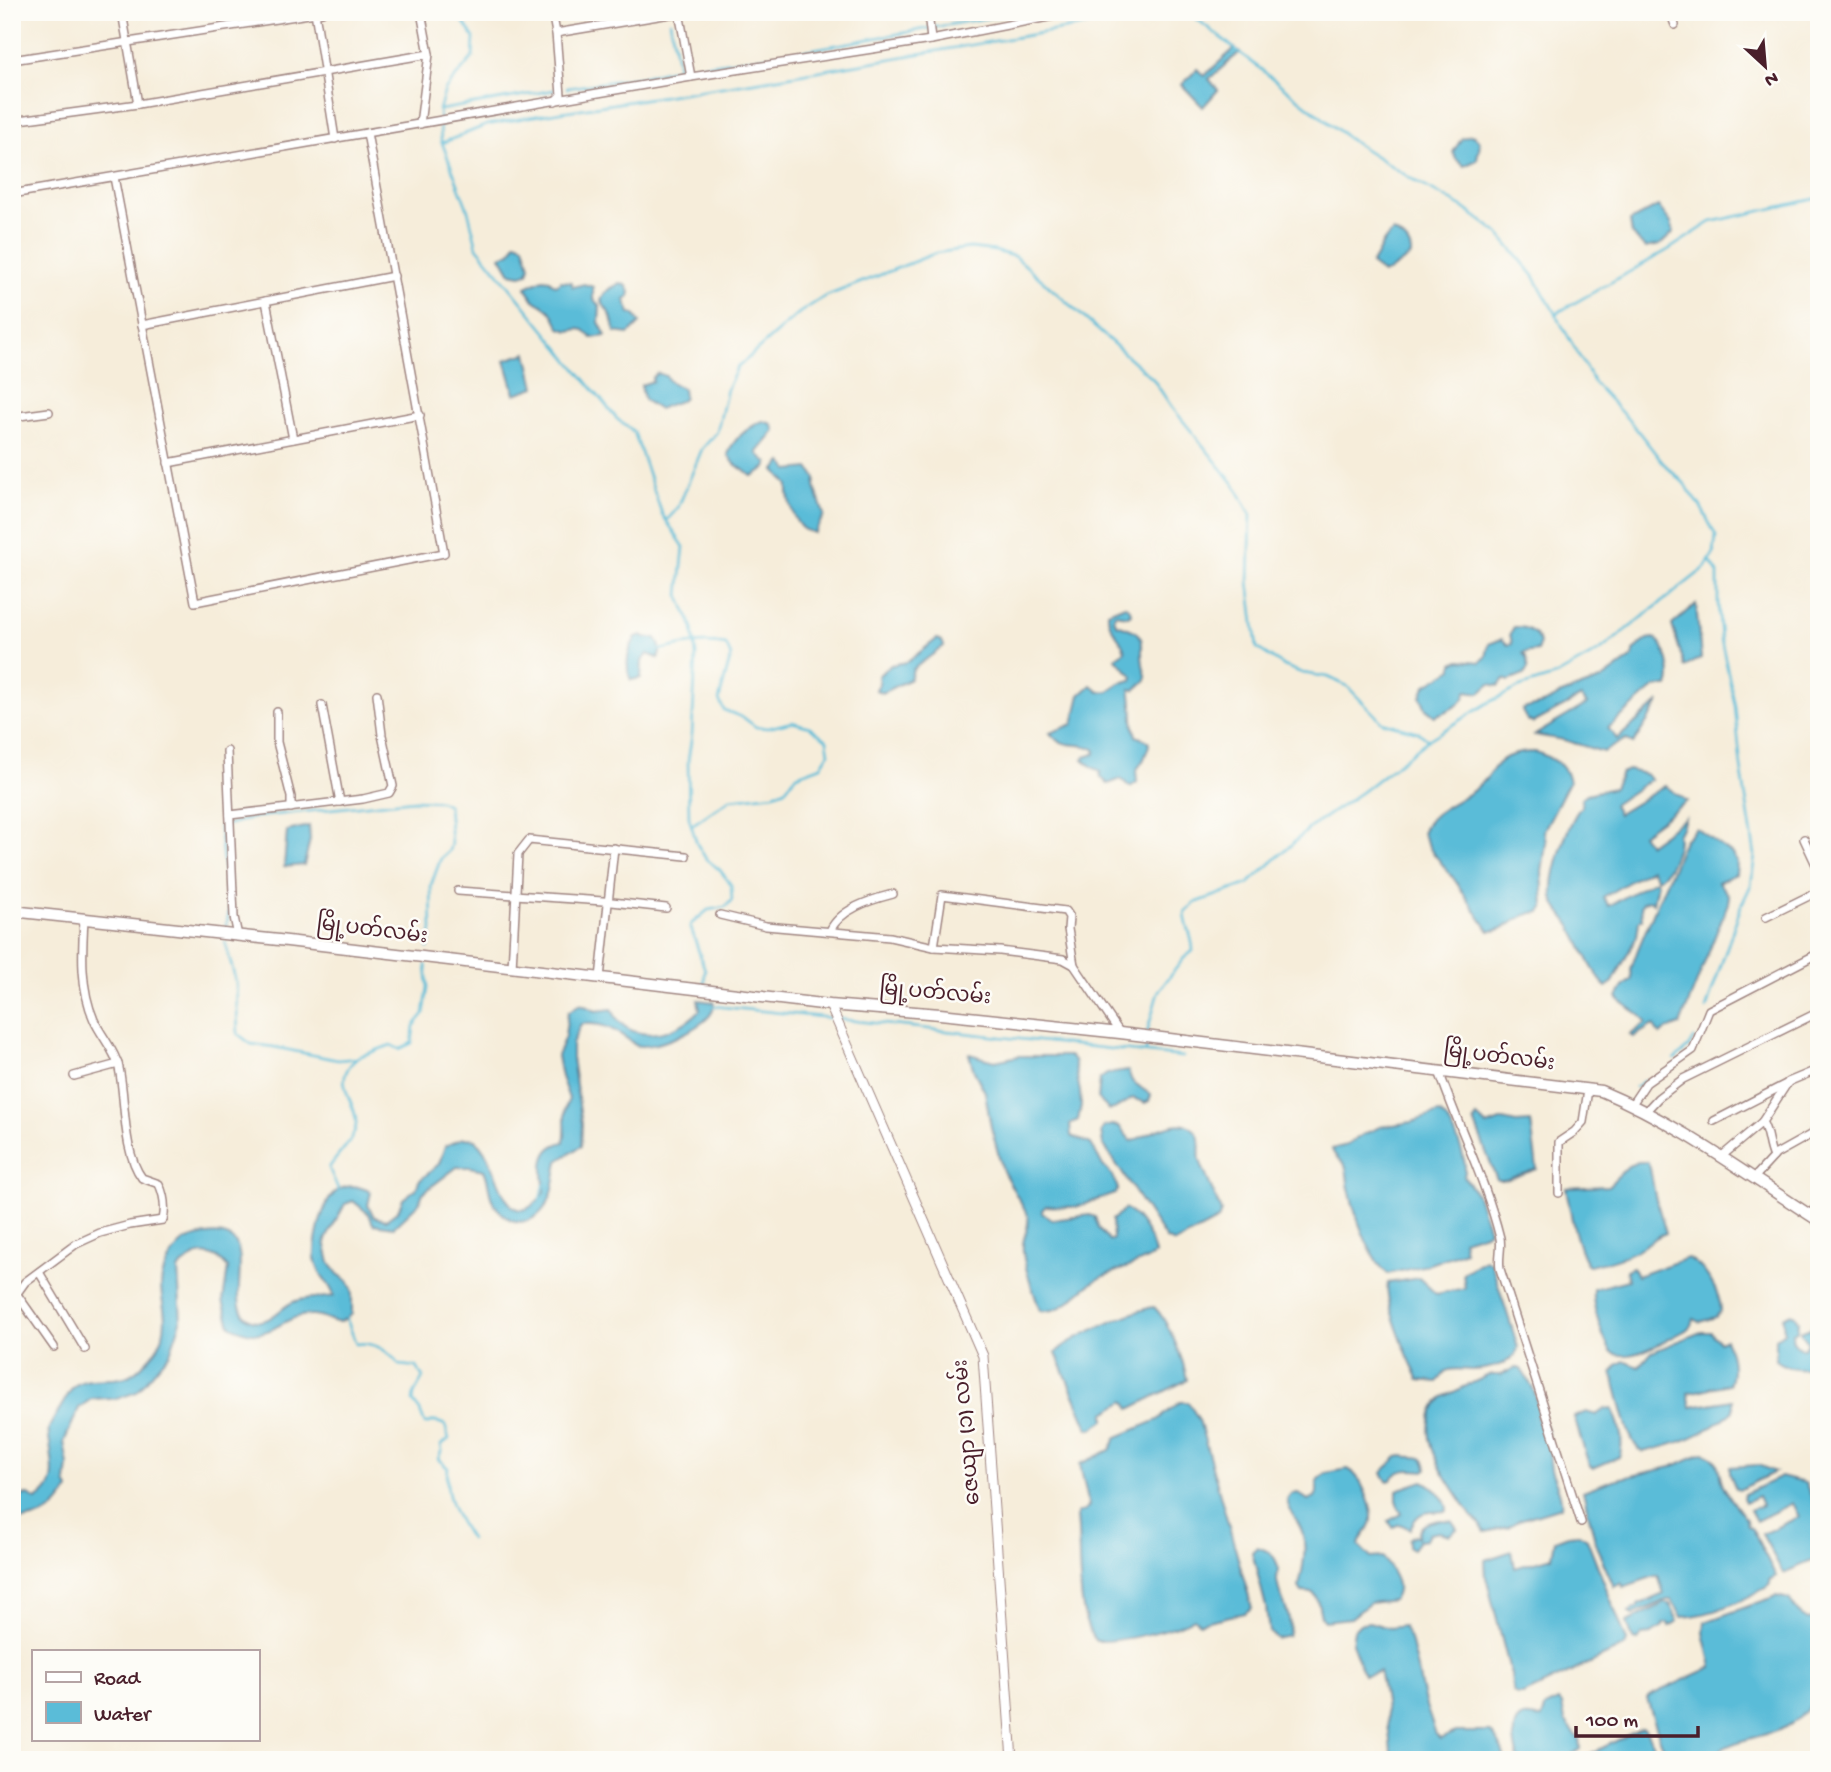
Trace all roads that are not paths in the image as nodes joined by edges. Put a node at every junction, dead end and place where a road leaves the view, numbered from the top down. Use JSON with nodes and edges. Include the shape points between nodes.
{"nodes":[{"id":1,"x":122,"y":12,"type":"edge"},
{"id":2,"x":421,"y":12,"type":"edge"},
{"id":3,"x":552,"y":12,"type":"edge"},
{"id":4,"x":680,"y":12,"type":"edge"},
{"id":5,"x":928,"y":12,"type":"edge"},
{"id":6,"x":1018,"y":12,"type":"edge"},
{"id":7,"x":1074,"y":12,"type":"edge"},
{"id":8,"x":1670,"y":12,"type":"edge"},
{"id":9,"x":318,"y":13,"type":"edge"},
{"id":10,"x":1020,"y":23,"type":"junction"},
{"id":11,"x":1675,"y":25,"type":"dead end"},
{"id":12,"x":556,"y":33,"type":"junction"},
{"id":13,"x":931,"y":40,"type":"junction"},
{"id":14,"x":128,"y":42,"type":"junction"},
{"id":15,"x":429,"y":54,"type":"junction"},
{"id":16,"x":12,"y":60,"type":"edge"},
{"id":17,"x":324,"y":71,"type":"junction"},
{"id":18,"x":691,"y":77,"type":"junction"},
{"id":19,"x":554,"y":102,"type":"junction"},
{"id":20,"x":138,"y":104,"type":"junction"},
{"id":21,"x":12,"y":121,"type":"edge"},
{"id":22,"x":424,"y":123,"type":"junction"},
{"id":23,"x":367,"y":133,"type":"junction"},
{"id":24,"x":335,"y":139,"type":"junction"},
{"id":25,"x":114,"y":177,"type":"junction"},
{"id":26,"x":12,"y":194,"type":"edge"},
{"id":27,"x":394,"y":276,"type":"junction"},
{"id":28,"x":266,"y":301,"type":"junction"},
{"id":29,"x":142,"y":325,"type":"junction"},
{"id":30,"x":48,"y":412,"type":"dead end"},
{"id":31,"x":420,"y":415,"type":"junction"},
{"id":32,"x":12,"y":417,"type":"edge"},
{"id":33,"x":293,"y":439,"type":"junction"},
{"id":34,"x":168,"y":463,"type":"junction"},
{"id":35,"x":377,"y":694,"type":"dead end"},
{"id":36,"x":322,"y":705,"type":"dead end"},
{"id":37,"x":277,"y":712,"type":"dead end"},
{"id":38,"x":228,"y":751,"type":"dead end"},
{"id":39,"x":340,"y":802,"type":"junction"},
{"id":40,"x":291,"y":808,"type":"junction"},
{"id":41,"x":230,"y":816,"type":"junction"},
{"id":42,"x":1804,"y":839,"type":"dead end"},
{"id":43,"x":614,"y":848,"type":"junction"},
{"id":44,"x":686,"y":856,"type":"dead end"},
{"id":45,"x":1819,"y":871,"type":"edge"},
{"id":46,"x":458,"y":891,"type":"dead end"},
{"id":47,"x":1819,"y":891,"type":"edge"},
{"id":48,"x":893,"y":894,"type":"dead end"},
{"id":49,"x":515,"y":895,"type":"junction"},
{"id":50,"x":610,"y":902,"type":"junction"},
{"id":51,"x":666,"y":908,"type":"dead end"},
{"id":52,"x":12,"y":911,"type":"edge"},
{"id":53,"x":720,"y":915,"type":"dead end"},
{"id":54,"x":1766,"y":917,"type":"dead end"},
{"id":55,"x":84,"y":919,"type":"junction"},
{"id":56,"x":830,"y":931,"type":"junction"},
{"id":57,"x":237,"y":936,"type":"junction"},
{"id":58,"x":934,"y":947,"type":"junction"},
{"id":59,"x":1819,"y":953,"type":"edge"},
{"id":60,"x":1074,"y":965,"type":"junction"},
{"id":61,"x":512,"y":968,"type":"junction"},
{"id":62,"x":600,"y":978,"type":"junction"},
{"id":63,"x":830,"y":1005,"type":"junction"},
{"id":64,"x":1819,"y":1012,"type":"edge"},
{"id":65,"x":1121,"y":1034,"type":"junction"},
{"id":66,"x":118,"y":1064,"type":"junction"},
{"id":67,"x":1819,"y":1069,"type":"edge"},
{"id":68,"x":1439,"y":1071,"type":"junction"},
{"id":69,"x":74,"y":1076,"type":"dead end"},
{"id":70,"x":1788,"y":1082,"type":"junction"},
{"id":71,"x":1588,"y":1090,"type":"junction"},
{"id":72,"x":1632,"y":1104,"type":"junction"},
{"id":73,"x":1646,"y":1111,"type":"junction"},
{"id":74,"x":1714,"y":1121,"type":"dead end"},
{"id":75,"x":1762,"y":1122,"type":"junction"},
{"id":76,"x":1819,"y":1130,"type":"edge"},
{"id":77,"x":1722,"y":1156,"type":"junction"},
{"id":78,"x":1773,"y":1157,"type":"junction"},
{"id":79,"x":1754,"y":1178,"type":"junction"},
{"id":80,"x":1559,"y":1192,"type":"dead end"},
{"id":81,"x":1819,"y":1204,"type":"edge"},
{"id":82,"x":1814,"y":1218,"type":"edge"},
{"id":83,"x":39,"y":1272,"type":"junction"},
{"id":84,"x":14,"y":1296,"type":"edge"},
{"id":85,"x":54,"y":1347,"type":"dead end"},
{"id":86,"x":85,"y":1349,"type":"dead end"},
{"id":87,"x":1581,"y":1522,"type":"dead end"},
{"id":88,"x":1012,"y":1760,"type":"edge"}],
"edges":[{"from":1,"to":14,"type":"street"},
{"from":2,"to":15,"type":"street"},
{"from":3,"to":12,"type":"street"},
{"from":4,"to":12,"type":"street"},
{"from":4,"to":18,"type":"street"},
{"from":5,"to":13,"type":"street"},
{"from":6,"to":10,"type":"street"},
{"from":7,"to":10,"type":"street"},
{"from":8,"to":11,"type":"street"},
{"from":9,"to":14,"type":"street"},
{"from":9,"to":17,"type":"street"},
{"from":10,"to":13,"type":"street"},
{"from":12,"to":19,"type":"street","via":[[561,95]]},
{"from":13,"to":18,"type":"street"},
{"from":14,"to":16,"type":"street"},
{"from":14,"to":20,"type":"street"},
{"from":15,"to":17,"type":"street"},
{"from":15,"to":22,"type":"street"},
{"from":17,"to":20,"type":"street"},
{"from":17,"to":24,"type":"street"},
{"from":18,"to":19,"type":"street"},
{"from":19,"to":22,"type":"street"},
{"from":20,"to":21,"type":"street"},
{"from":22,"to":23,"type":"street"},
{"from":23,"to":24,"type":"street"},
{"from":23,"to":27,"type":"street"},
{"from":24,"to":25,"type":"street"},
{"from":25,"to":26,"type":"street"},
{"from":25,"to":29,"type":"street"},
{"from":27,"to":28,"type":"street"},
{"from":27,"to":31,"type":"street"},
{"from":28,"to":29,"type":"street"},
{"from":28,"to":33,"type":"street"},
{"from":29,"to":34,"type":"street"},
{"from":30,"to":32,"type":"street"},
{"from":31,"to":33,"type":"street"},
{"from":31,"to":34,"type":"street","via":[[444,553],[195,602]]},
{"from":33,"to":34,"type":"street"},
{"from":35,"to":39,"type":"street","via":[[393,786],[389,793]]},
{"from":36,"to":39,"type":"street"},
{"from":37,"to":40,"type":"street","via":[[277,742]]},
{"from":38,"to":41,"type":"street"},
{"from":39,"to":40,"type":"street"},
{"from":40,"to":41,"type":"street"},
{"from":41,"to":57,"type":"street"},
{"from":42,"to":45,"type":"street"},
{"from":43,"to":44,"type":"street"},
{"from":43,"to":49,"type":"street","via":[[529,840],[518,854]]},
{"from":43,"to":50,"type":"street"},
{"from":46,"to":49,"type":"street"},
{"from":47,"to":54,"type":"street"},
{"from":48,"to":56,"type":"street","via":[[836,918]]},
{"from":49,"to":50,"type":"street"},
{"from":49,"to":61,"type":"street"},
{"from":50,"to":51,"type":"street"},
{"from":50,"to":62,"type":"street"},
{"from":52,"to":55,"type":"main road","name":"မြို့ပတ်လမ်း"},
{"from":53,"to":56,"type":"street","via":[[766,926]]},
{"from":55,"to":57,"type":"main road","name":"မြို့ပတ်လမ်း"},
{"from":55,"to":66,"type":"street","via":[[82,965],[87,1000]]},
{"from":56,"to":58,"type":"street"},
{"from":57,"to":61,"type":"main road","name":"မြို့ပတ်လမ်း"},
{"from":58,"to":60,"type":"street","via":[[1063,958]]},
{"from":58,"to":60,"type":"street","via":[[942,895],[962,897],[1065,911]]},
{"from":59,"to":72,"type":"street","via":[[1709,1010],[1693,1050],[1646,1083]]},
{"from":60,"to":65,"type":"street"},
{"from":61,"to":62,"type":"main road","name":"မြို့ပတ်လမ်း"},
{"from":62,"to":63,"type":"main road","name":"မြို့ပတ်လမ်း"},
{"from":63,"to":65,"type":"main road","name":"မြို့ပတ်လမ်း"},
{"from":63,"to":88,"type":"street","name":"ဇေယျာ (၁) လမ်း","via":[[983,1356]]},
{"from":64,"to":73,"type":"street","via":[[1683,1079]]},
{"from":65,"to":68,"type":"main road","name":"မြို့ပတ်လမ်း"},
{"from":66,"to":69,"type":"street"},
{"from":66,"to":83,"type":"street","via":[[133,1160],[142,1178],[159,1184],[163,1220],[100,1233],[76,1244]]},
{"from":67,"to":70,"type":"street"},
{"from":68,"to":71,"type":"main road","name":"မြို့ပတ်လမ်း"},
{"from":68,"to":87,"type":"street","via":[[1500,1240],[1500,1269]]},
{"from":70,"to":74,"type":"street"},
{"from":70,"to":75,"type":"street"},
{"from":71,"to":72,"type":"main road","name":"မြို့ပတ်လမ်း"},
{"from":71,"to":80,"type":"street","via":[[1583,1122],[1559,1142]]},
{"from":72,"to":73,"type":"main road","name":"မြို့ပတ်လမ်း"},
{"from":73,"to":77,"type":"main road","name":"မြို့ပတ်လမ်း"},
{"from":75,"to":77,"type":"street"},
{"from":75,"to":78,"type":"street"},
{"from":76,"to":78,"type":"street"},
{"from":77,"to":79,"type":"main road","name":"မြို့ပတ်လမ်း"},
{"from":78,"to":79,"type":"street"},
{"from":79,"to":82,"type":"main road","name":"မြို့ပတ်လမ်း"},
{"from":81,"to":82,"type":"street"},
{"from":83,"to":84,"type":"street"},
{"from":83,"to":86,"type":"street"},
{"from":84,"to":85,"type":"street"}]}
